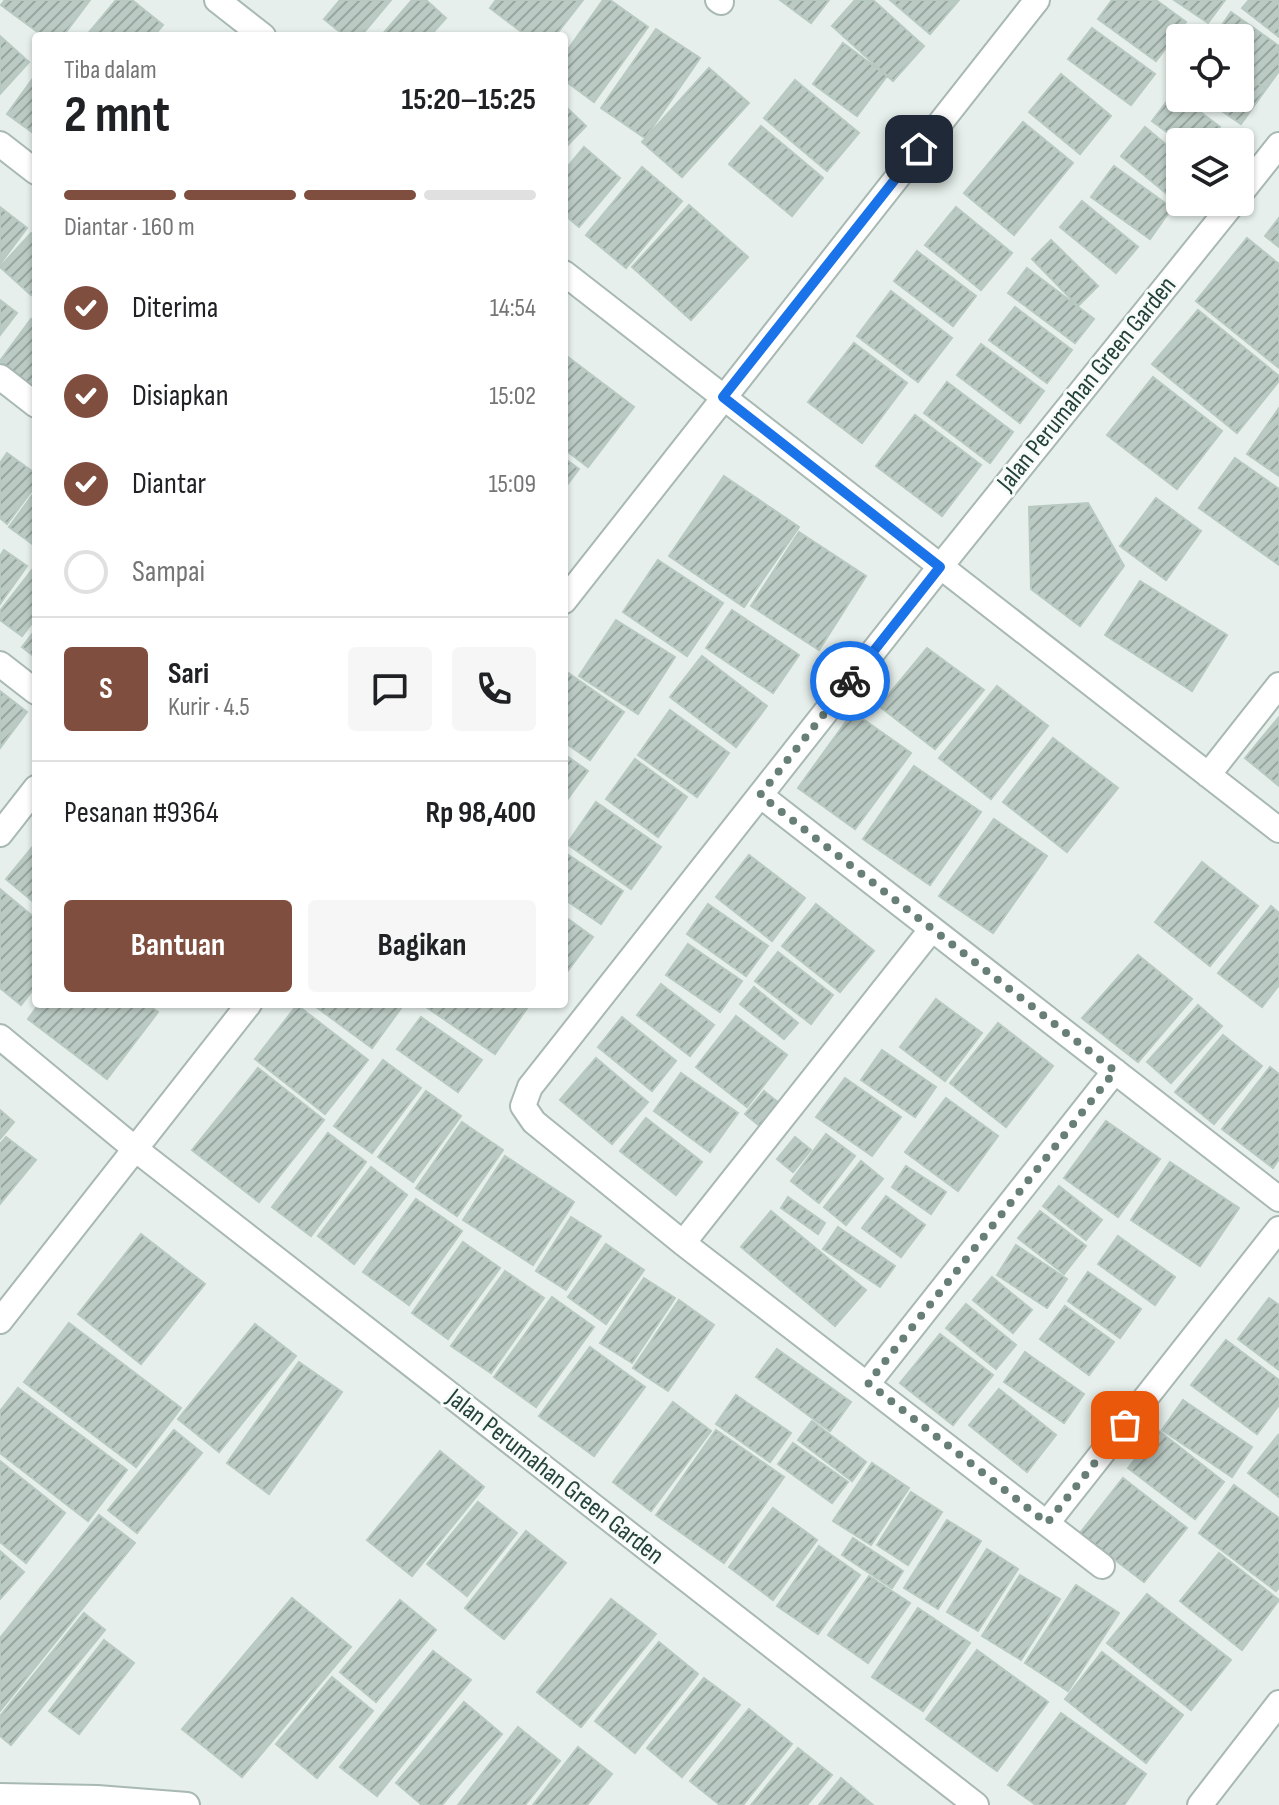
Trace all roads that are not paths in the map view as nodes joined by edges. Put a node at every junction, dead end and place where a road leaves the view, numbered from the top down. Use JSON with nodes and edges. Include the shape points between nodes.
{"nodes":[{"id":1,"x":217,"y":0,"type":"edge"},
{"id":2,"x":1037,"y":0,"type":"edge"},
{"id":3,"x":258,"y":32,"type":"edge"},
{"id":4,"x":0,"y":144,"type":"edge"},
{"id":5,"x":1279,"y":145,"type":"edge"},
{"id":6,"x":32,"y":169,"type":"edge"},
{"id":7,"x":1254,"y":176,"type":"edge"},
{"id":8,"x":1223,"y":216,"type":"edge"},
{"id":9,"x":568,"y":276,"type":"edge"},
{"id":10,"x":0,"y":377,"type":"edge"},
{"id":11,"x":723,"y":397,"type":"junction"},
{"id":12,"x":32,"y":402,"type":"edge"},
{"id":13,"x":940,"y":567,"type":"junction"},
{"id":14,"x":568,"y":596,"type":"edge"},
{"id":15,"x":0,"y":664,"type":"edge"},
{"id":16,"x":1279,"y":685,"type":"edge"},
{"id":17,"x":32,"y":689,"type":"edge"},
{"id":18,"x":1208,"y":775,"type":"junction"},
{"id":19,"x":32,"y":793,"type":"edge"},
{"id":20,"x":760,"y":795,"type":"junction"},
{"id":21,"x":1279,"y":830,"type":"edge"},
{"id":22,"x":0,"y":834,"type":"edge"},
{"id":23,"x":931,"y":930,"type":"junction"},
{"id":24,"x":246,"y":1008,"type":"edge"},
{"id":25,"x":0,"y":1037,"type":"edge"},
{"id":26,"x":1115,"y":1071,"type":"junction"},
{"id":27,"x":134,"y":1148,"type":"junction"},
{"id":28,"x":1279,"y":1199,"type":"edge"},
{"id":29,"x":1279,"y":1229,"type":"edge"},
{"id":30,"x":683,"y":1243,"type":"junction"},
{"id":31,"x":0,"y":1321,"type":"edge"},
{"id":32,"x":868,"y":1383,"type":"junction"},
{"id":33,"x":1047,"y":1523,"type":"junction"},
{"id":34,"x":1102,"y":1566,"type":"dead end"},
{"id":35,"x":1279,"y":1703,"type":"edge"},
{"id":36,"x":0,"y":1796,"type":"edge"},
{"id":37,"x":187,"y":1805,"type":"edge"},
{"id":38,"x":976,"y":1805,"type":"edge"},
{"id":39,"x":1200,"y":1805,"type":"edge"}],
"edges":[{"from":1,"to":3,"type":"street"},
{"from":2,"to":11,"type":"street"},
{"from":4,"to":6,"type":"street"},
{"from":5,"to":7,"type":"street"},
{"from":8,"to":13,"type":"street","name":"Jalan Perumahan Green Garden"},
{"from":9,"to":11,"type":"street"},
{"from":10,"to":12,"type":"street"},
{"from":11,"to":13,"type":"street"},
{"from":11,"to":14,"type":"street"},
{"from":13,"to":18,"type":"street"},
{"from":13,"to":20,"type":"street","name":"Jalan Perumahan Green Garden"},
{"from":15,"to":17,"type":"street"},
{"from":16,"to":18,"type":"street"},
{"from":18,"to":21,"type":"street"},
{"from":19,"to":22,"type":"street"},
{"from":20,"to":23,"type":"street"},
{"from":20,"to":30,"type":"street","name":"Jalan Perumahan Green Garden","via":[[530,1087],[523,1106],[534,1122]]},
{"from":23,"to":26,"type":"street"},
{"from":23,"to":30,"type":"street"},
{"from":24,"to":27,"type":"street"},
{"from":25,"to":27,"type":"street","name":"Jalan Perumahan Green Garden"},
{"from":26,"to":28,"type":"street"},
{"from":26,"to":32,"type":"street"},
{"from":27,"to":31,"type":"street"},
{"from":27,"to":38,"type":"street","name":"Jalan Perumahan Green Garden"},
{"from":29,"to":33,"type":"street"},
{"from":30,"to":32,"type":"street","name":"Jalan Perumahan Green Garden"},
{"from":32,"to":33,"type":"street","name":"Jalan Perumahan Green Garden"},
{"from":33,"to":34,"type":"street","name":"Jalan Perumahan Green Garden"},
{"from":35,"to":39,"type":"street"},
{"from":36,"to":37,"type":"street"}]}
